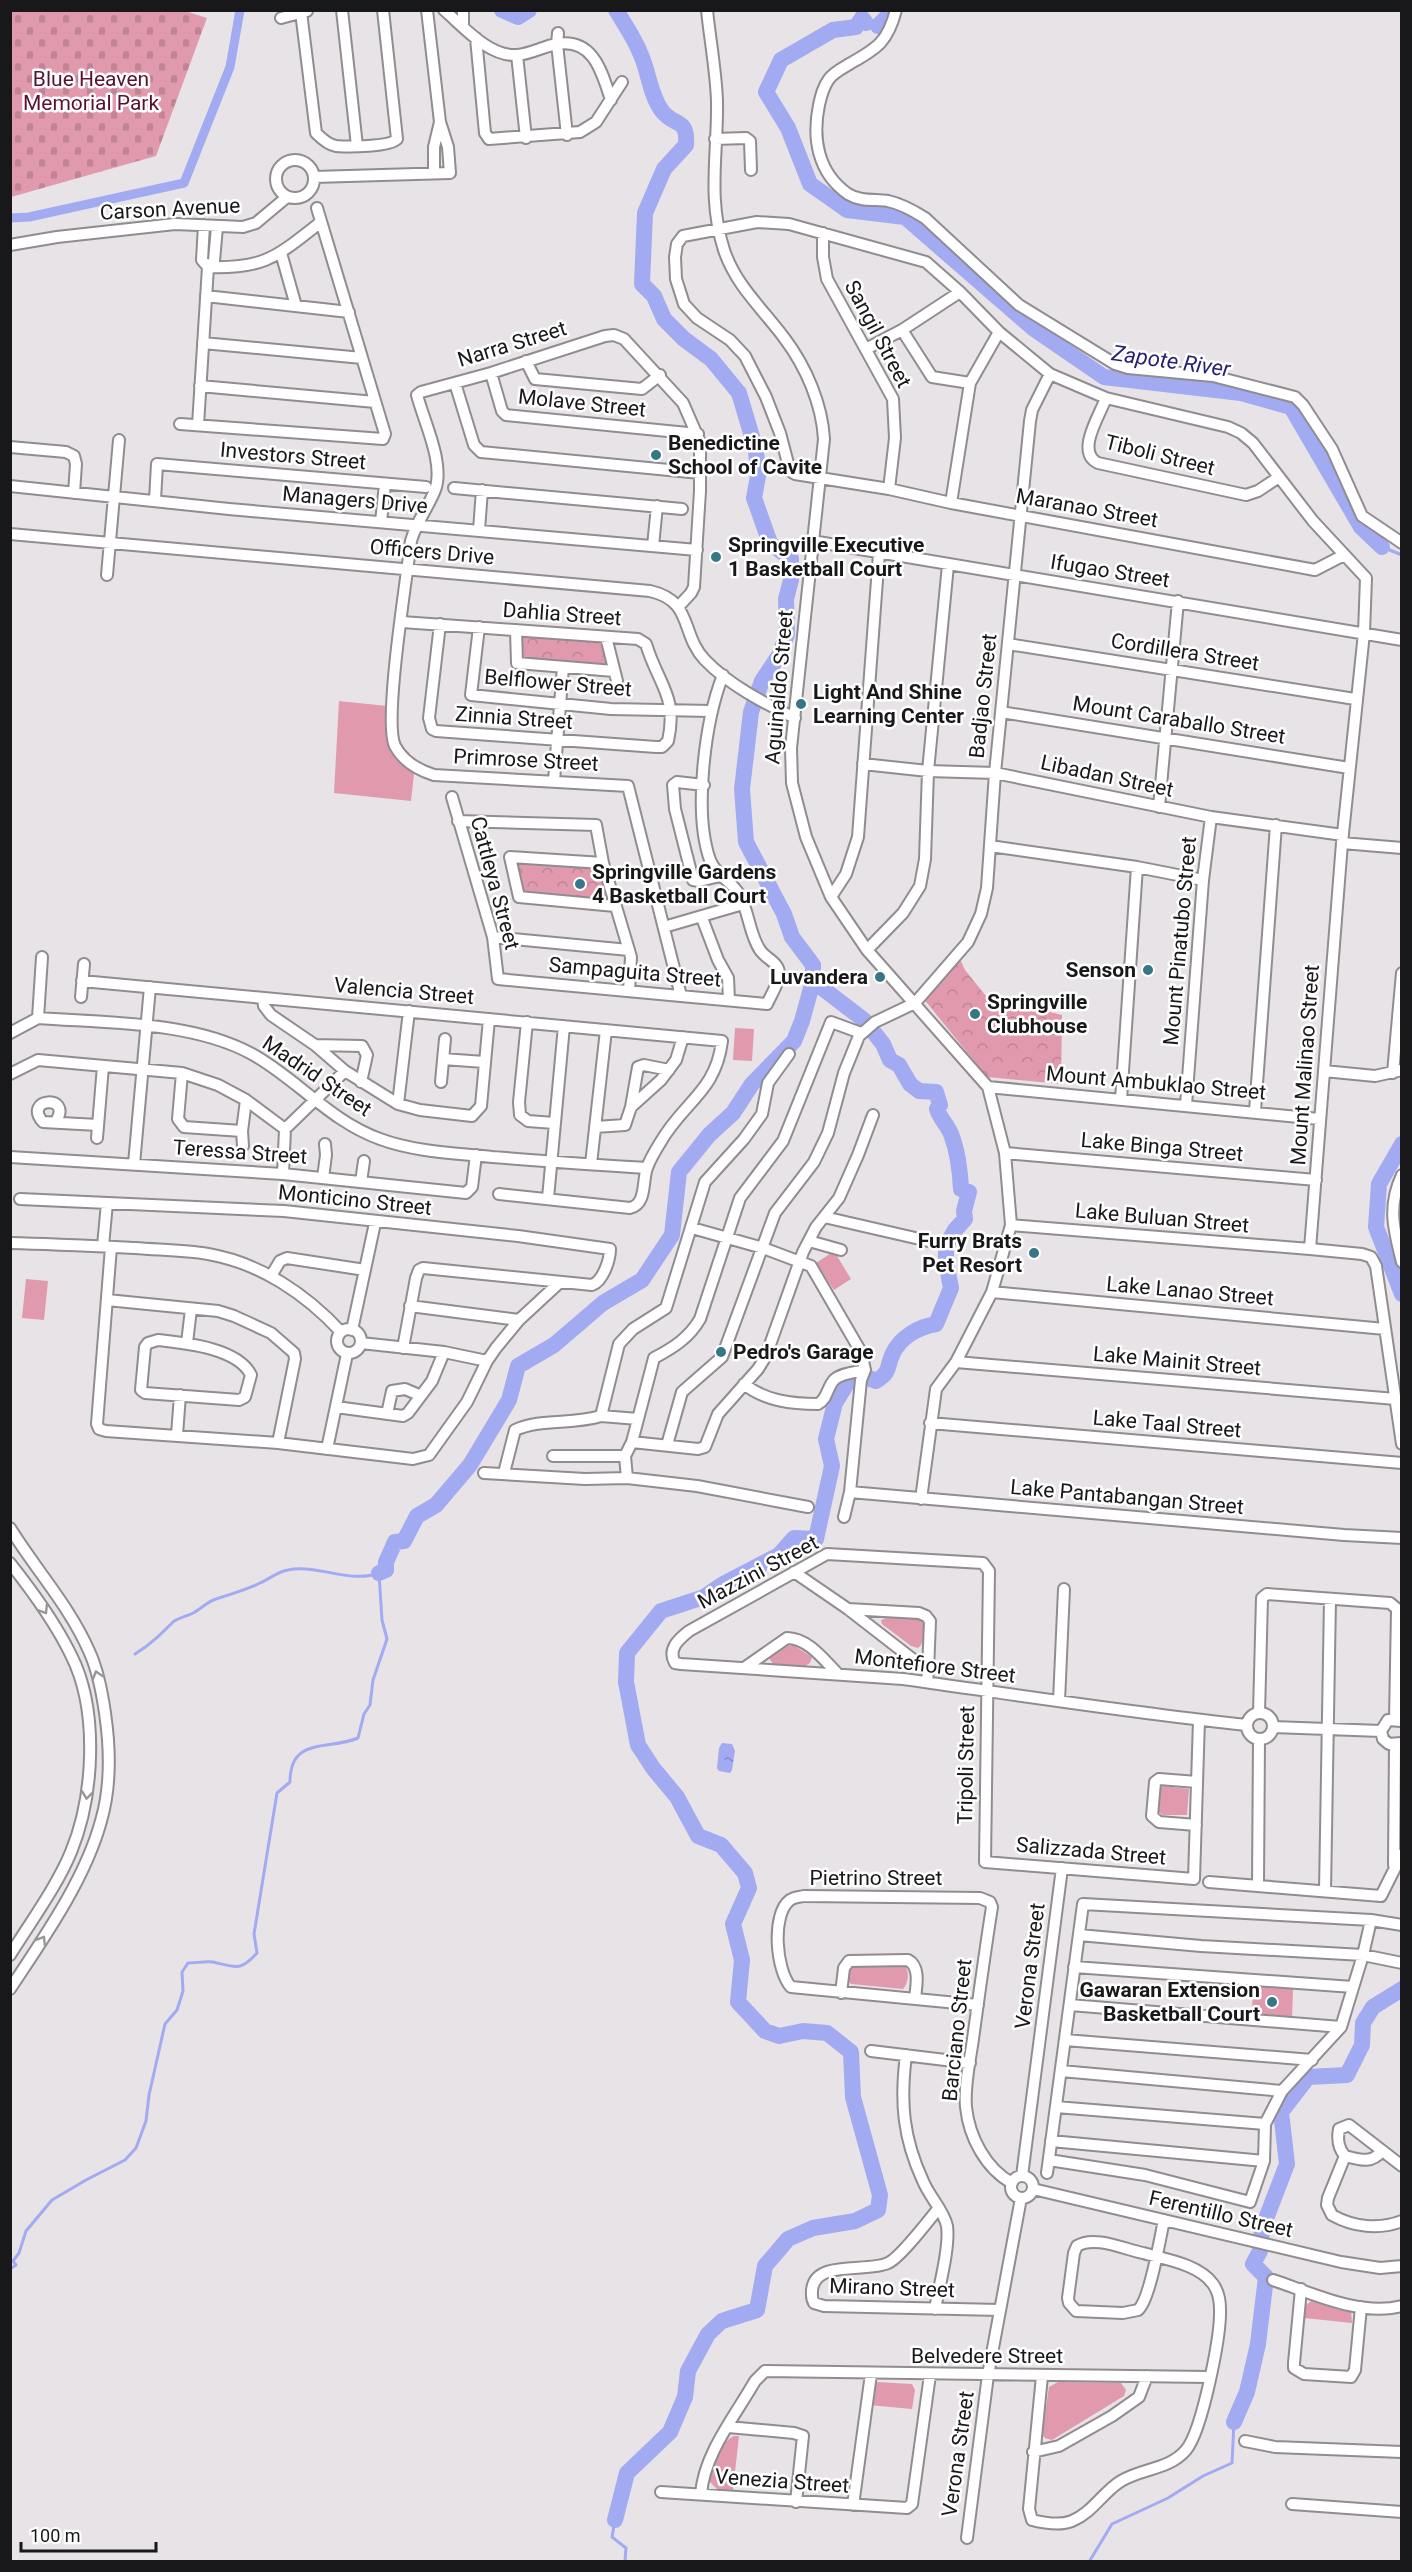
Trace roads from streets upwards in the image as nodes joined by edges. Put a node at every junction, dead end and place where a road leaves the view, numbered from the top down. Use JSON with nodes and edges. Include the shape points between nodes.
{"nodes":[{"id":1,"x":342,"y":10,"type":"edge"},
{"id":2,"x":383,"y":10,"type":"edge"},
{"id":3,"x":427,"y":10,"type":"edge"},
{"id":4,"x":444,"y":10,"type":"edge"},
{"id":5,"x":463,"y":10,"type":"edge"},
{"id":6,"x":707,"y":10,"type":"edge"},
{"id":7,"x":896,"y":10,"type":"edge"},
{"id":8,"x":304,"y":11,"type":"edge"},
{"id":9,"x":280,"y":18,"type":"dead end"},
{"id":10,"x":463,"y":27,"type":"junction"},
{"id":11,"x":476,"y":38,"type":"junction"},
{"id":12,"x":557,"y":38,"type":"junction"},
{"id":13,"x":517,"y":55,"type":"junction"},
{"id":14,"x":622,"y":82,"type":"dead end"},
{"id":15,"x":611,"y":100,"type":"junction"},
{"id":16,"x":440,"y":122,"type":"junction"},
{"id":17,"x":567,"y":135,"type":"junction"},
{"id":18,"x":526,"y":138,"type":"junction"},
{"id":19,"x":715,"y":139,"type":"junction"},
{"id":20,"x":357,"y":146,"type":"junction"},
{"id":21,"x":751,"y":170,"type":"dead end"},
{"id":22,"x":434,"y":173,"type":"junction"},
{"id":23,"x":314,"y":177,"type":"junction"},
{"id":24,"x":286,"y":197,"type":"junction"},
{"id":25,"x":317,"y":208,"type":"dead end"},
{"id":26,"x":321,"y":222,"type":"junction"},
{"id":27,"x":204,"y":225,"type":"junction"},
{"id":28,"x":217,"y":227,"type":"junction"},
{"id":29,"x":718,"y":228,"type":"junction"},
{"id":30,"x":823,"y":233,"type":"junction"},
{"id":31,"x":10,"y":245,"type":"edge"},
{"id":32,"x":281,"y":253,"type":"junction"},
{"id":33,"x":208,"y":267,"type":"junction"},
{"id":34,"x":960,"y":292,"type":"junction"},
{"id":35,"x":206,"y":296,"type":"junction"},
{"id":36,"x":296,"y":306,"type":"junction"},
{"id":37,"x":349,"y":312,"type":"junction"},
{"id":38,"x":902,"y":330,"type":"junction"},
{"id":39,"x":999,"y":332,"type":"junction"},
{"id":40,"x":203,"y":343,"type":"junction"},
{"id":41,"x":866,"y":349,"type":"junction"},
{"id":42,"x":362,"y":358,"type":"junction"},
{"id":43,"x":526,"y":361,"type":"junction"},
{"id":44,"x":491,"y":373,"type":"junction"},
{"id":45,"x":1050,"y":374,"type":"junction"},
{"id":46,"x":660,"y":375,"type":"junction"},
{"id":47,"x":970,"y":382,"type":"junction"},
{"id":48,"x":455,"y":383,"type":"junction"},
{"id":49,"x":200,"y":386,"type":"junction"},
{"id":50,"x":1106,"y":398,"type":"junction"},
{"id":51,"x":375,"y":402,"type":"junction"},
{"id":52,"x":180,"y":423,"type":"dead end"},
{"id":53,"x":198,"y":425,"type":"junction"},
{"id":54,"x":698,"y":434,"type":"junction"},
{"id":55,"x":119,"y":440,"type":"dead end"},
{"id":56,"x":10,"y":447,"type":"edge"},
{"id":57,"x":700,"y":473,"type":"junction"},
{"id":58,"x":1279,"y":477,"type":"junction"},
{"id":59,"x":820,"y":478,"type":"junction"},
{"id":60,"x":385,"y":484,"type":"junction"},
{"id":61,"x":10,"y":486,"type":"edge"},
{"id":62,"x":426,"y":487,"type":"dead end"},
{"id":63,"x":454,"y":488,"type":"dead end"},
{"id":64,"x":889,"y":489,"type":"junction"},
{"id":65,"x":482,"y":490,"type":"junction"},
{"id":66,"x":74,"y":493,"type":"junction"},
{"id":67,"x":114,"y":497,"type":"junction"},
{"id":68,"x":155,"y":500,"type":"junction"},
{"id":69,"x":951,"y":503,"type":"junction"},
{"id":70,"x":657,"y":507,"type":"junction"},
{"id":71,"x":682,"y":509,"type":"dead end"},
{"id":72,"x":1022,"y":516,"type":"junction"},
{"id":73,"x":381,"y":522,"type":"junction"},
{"id":74,"x":415,"y":525,"type":"junction"},
{"id":75,"x":479,"y":530,"type":"junction"},
{"id":76,"x":10,"y":534,"type":"edge"},
{"id":77,"x":812,"y":542,"type":"junction"},
{"id":78,"x":110,"y":543,"type":"junction"},
{"id":79,"x":1401,"y":543,"type":"edge"},
{"id":80,"x":653,"y":546,"type":"junction"},
{"id":81,"x":697,"y":550,"type":"junction"},
{"id":82,"x":879,"y":553,"type":"junction"},
{"id":83,"x":1344,"y":555,"type":"junction"},
{"id":84,"x":948,"y":565,"type":"junction"},
{"id":85,"x":408,"y":569,"type":"junction"},
{"id":86,"x":107,"y":575,"type":"dead end"},
{"id":87,"x":1015,"y":577,"type":"junction"},
{"id":88,"x":1179,"y":601,"type":"junction"},
{"id":89,"x":679,"y":606,"type":"junction"},
{"id":90,"x":402,"y":622,"type":"junction"},
{"id":91,"x":440,"y":624,"type":"junction"},
{"id":92,"x":479,"y":627,"type":"junction"},
{"id":93,"x":516,"y":630,"type":"junction"},
{"id":94,"x":1364,"y":633,"type":"junction"},
{"id":95,"x":606,"y":637,"type":"junction"},
{"id":96,"x":1401,"y":640,"type":"edge"},
{"id":97,"x":1008,"y":644,"type":"junction"},
{"id":98,"x":563,"y":667,"type":"junction"},
{"id":99,"x":1172,"y":669,"type":"junction"},
{"id":100,"x":723,"y":675,"type":"junction"},
{"id":101,"x":1355,"y":699,"type":"junction"},
{"id":102,"x":560,"y":704,"type":"junction"},
{"id":103,"x":672,"y":711,"type":"junction"},
{"id":104,"x":711,"y":711,"type":"junction"},
{"id":105,"x":1001,"y":712,"type":"junction"},
{"id":106,"x":795,"y":718,"type":"junction"},
{"id":107,"x":1167,"y":737,"type":"junction"},
{"id":108,"x":557,"y":741,"type":"junction"},
{"id":109,"x":863,"y":764,"type":"junction"},
{"id":110,"x":1349,"y":768,"type":"junction"},
{"id":111,"x":928,"y":771,"type":"junction"},
{"id":112,"x":995,"y":773,"type":"junction"},
{"id":113,"x":554,"y":781,"type":"junction"},
{"id":114,"x":704,"y":785,"type":"junction"},
{"id":115,"x":452,"y":797,"type":"dead end"},
{"id":116,"x":1160,"y":807,"type":"junction"},
{"id":117,"x":1211,"y":817,"type":"junction"},
{"id":118,"x":458,"y":821,"type":"junction"},
{"id":119,"x":1276,"y":825,"type":"junction"},
{"id":120,"x":1342,"y":839,"type":"junction"},
{"id":121,"x":990,"y":846,"type":"junction"},
{"id":122,"x":1401,"y":848,"type":"edge"},
{"id":123,"x":603,"y":863,"type":"junction"},
{"id":124,"x":1137,"y":867,"type":"junction"},
{"id":125,"x":720,"y":876,"type":"junction"},
{"id":126,"x":1203,"y":880,"type":"junction"},
{"id":127,"x":831,"y":897,"type":"junction"},
{"id":128,"x":743,"y":904,"type":"junction"},
{"id":129,"x":615,"y":906,"type":"junction"},
{"id":130,"x":702,"y":918,"type":"junction"},
{"id":131,"x":664,"y":927,"type":"junction"},
{"id":132,"x":493,"y":937,"type":"junction"},
{"id":133,"x":629,"y":950,"type":"junction"},
{"id":134,"x":867,"y":950,"type":"junction"},
{"id":135,"x":42,"y":957,"type":"dead end"},
{"id":136,"x":84,"y":964,"type":"dead end"},
{"id":137,"x":1401,"y":973,"type":"edge"},
{"id":138,"x":498,"y":979,"type":"joint"},
{"id":139,"x":82,"y":981,"type":"junction"},
{"id":140,"x":150,"y":987,"type":"junction"},
{"id":141,"x":629,"y":991,"type":"junction"},
{"id":142,"x":681,"y":996,"type":"junction"},
{"id":143,"x":81,"y":997,"type":"dead end"},
{"id":144,"x":263,"y":998,"type":"junction"},
{"id":145,"x":729,"y":1000,"type":"junction"},
{"id":146,"x":915,"y":1003,"type":"junction"},
{"id":147,"x":409,"y":1011,"type":"junction"},
{"id":148,"x":38,"y":1018,"type":"junction"},
{"id":149,"x":489,"y":1019,"type":"junction"},
{"id":150,"x":527,"y":1022,"type":"junction"},
{"id":151,"x":564,"y":1026,"type":"junction"},
{"id":152,"x":146,"y":1027,"type":"junction"},
{"id":153,"x":606,"y":1030,"type":"junction"},
{"id":154,"x":863,"y":1031,"type":"junction"},
{"id":155,"x":10,"y":1033,"type":"edge"},
{"id":156,"x":683,"y":1037,"type":"junction"},
{"id":157,"x":445,"y":1039,"type":"dead end"},
{"id":158,"x":315,"y":1045,"type":"junction"},
{"id":159,"x":789,"y":1054,"type":"dead end"},
{"id":160,"x":443,"y":1059,"type":"junction"},
{"id":161,"x":484,"y":1062,"type":"junction"},
{"id":162,"x":103,"y":1066,"type":"junction"},
{"id":163,"x":143,"y":1069,"type":"junction"},
{"id":164,"x":669,"y":1070,"type":"junction"},
{"id":165,"x":345,"y":1071,"type":"junction"},
{"id":166,"x":1324,"y":1071,"type":"junction"},
{"id":167,"x":1397,"y":1072,"type":"edge"},
{"id":168,"x":182,"y":1073,"type":"junction"},
{"id":169,"x":10,"y":1074,"type":"edge"},
{"id":170,"x":361,"y":1082,"type":"junction"},
{"id":171,"x":441,"y":1082,"type":"dead end"},
{"id":172,"x":988,"y":1087,"type":"junction"},
{"id":173,"x":246,"y":1100,"type":"junction"},
{"id":174,"x":315,"y":1100,"type":"junction"},
{"id":175,"x":1121,"y":1100,"type":"junction"},
{"id":176,"x":398,"y":1104,"type":"junction"},
{"id":177,"x":1186,"y":1105,"type":"junction"},
{"id":178,"x":631,"y":1107,"type":"junction"},
{"id":179,"x":1255,"y":1112,"type":"junction"},
{"id":180,"x":873,"y":1115,"type":"dead end"},
{"id":181,"x":1319,"y":1119,"type":"junction"},
{"id":182,"x":56,"y":1121,"type":"dead end"},
{"id":183,"x":554,"y":1123,"type":"junction"},
{"id":184,"x":98,"y":1125,"type":"junction"},
{"id":185,"x":595,"y":1127,"type":"junction"},
{"id":186,"x":285,"y":1129,"type":"junction"},
{"id":187,"x":242,"y":1131,"type":"junction"},
{"id":188,"x":97,"y":1138,"type":"dead end"},
{"id":189,"x":325,"y":1144,"type":"dead end"},
{"id":190,"x":243,"y":1146,"type":"dead end"},
{"id":191,"x":1005,"y":1153,"type":"junction"},
{"id":192,"x":476,"y":1155,"type":"junction"},
{"id":193,"x":10,"y":1157,"type":"edge"},
{"id":194,"x":364,"y":1161,"type":"dead end"},
{"id":195,"x":553,"y":1162,"type":"junction"},
{"id":196,"x":134,"y":1164,"type":"junction"},
{"id":197,"x":591,"y":1164,"type":"junction"},
{"id":198,"x":647,"y":1168,"type":"junction"},
{"id":199,"x":283,"y":1174,"type":"junction"},
{"id":200,"x":1401,"y":1175,"type":"edge"},
{"id":201,"x":323,"y":1178,"type":"junction"},
{"id":202,"x":1316,"y":1180,"type":"junction"},
{"id":203,"x":362,"y":1182,"type":"junction"},
{"id":204,"x":499,"y":1194,"type":"dead end"},
{"id":205,"x":548,"y":1198,"type":"junction"},
{"id":206,"x":20,"y":1199,"type":"dead end"},
{"id":207,"x":107,"y":1203,"type":"junction"},
{"id":208,"x":824,"y":1217,"type":"junction"},
{"id":209,"x":375,"y":1223,"type":"junction"},
{"id":210,"x":1011,"y":1225,"type":"junction"},
{"id":211,"x":692,"y":1228,"type":"junction"},
{"id":212,"x":728,"y":1239,"type":"junction"},
{"id":213,"x":809,"y":1241,"type":"junction"},
{"id":214,"x":10,"y":1243,"type":"edge"},
{"id":215,"x":937,"y":1243,"type":"dead end"},
{"id":216,"x":107,"y":1247,"type":"junction"},
{"id":217,"x":763,"y":1248,"type":"junction"},
{"id":218,"x":1310,"y":1249,"type":"junction"},
{"id":219,"x":841,"y":1250,"type":"dead end"},
{"id":220,"x":801,"y":1261,"type":"junction"},
{"id":221,"x":1401,"y":1262,"type":"edge"},
{"id":222,"x":365,"y":1270,"type":"junction"},
{"id":223,"x":271,"y":1276,"type":"junction"},
{"id":224,"x":559,"y":1282,"type":"junction"},
{"id":225,"x":992,"y":1292,"type":"junction"},
{"id":226,"x":107,"y":1300,"type":"junction"},
{"id":227,"x":410,"y":1306,"type":"junction"},
{"id":228,"x":190,"y":1309,"type":"junction"},
{"id":229,"x":519,"y":1320,"type":"junction"},
{"id":230,"x":1385,"y":1329,"type":"junction"},
{"id":231,"x":352,"y":1330,"type":"junction"},
{"id":232,"x":341,"y":1332,"type":"junction"},
{"id":233,"x":361,"y":1343,"type":"junction"},
{"id":234,"x":191,"y":1348,"type":"junction"},
{"id":235,"x":403,"y":1348,"type":"junction"},
{"id":236,"x":444,"y":1352,"type":"junction"},
{"id":237,"x":347,"y":1354,"type":"junction"},
{"id":238,"x":486,"y":1361,"type":"junction"},
{"id":239,"x":956,"y":1362,"type":"junction"},
{"id":240,"x":863,"y":1375,"type":"junction"},
{"id":241,"x":744,"y":1384,"type":"junction"},
{"id":242,"x":180,"y":1395,"type":"junction"},
{"id":243,"x":419,"y":1395,"type":"junction"},
{"id":244,"x":1396,"y":1399,"type":"junction"},
{"id":245,"x":336,"y":1407,"type":"junction"},
{"id":246,"x":387,"y":1414,"type":"junction"},
{"id":247,"x":601,"y":1416,"type":"junction"},
{"id":248,"x":638,"y":1419,"type":"junction"},
{"id":249,"x":930,"y":1423,"type":"junction"},
{"id":250,"x":177,"y":1435,"type":"junction"},
{"id":251,"x":632,"y":1442,"type":"junction"},
{"id":252,"x":278,"y":1443,"type":"junction"},
{"id":253,"x":1401,"y":1444,"type":"edge"},
{"id":254,"x":667,"y":1445,"type":"junction"},
{"id":255,"x":327,"y":1449,"type":"junction"},
{"id":256,"x":553,"y":1456,"type":"dead end"},
{"id":257,"x":626,"y":1456,"type":"junction"},
{"id":258,"x":1401,"y":1463,"type":"edge"},
{"id":259,"x":484,"y":1473,"type":"dead end"},
{"id":260,"x":504,"y":1473,"type":"junction"},
{"id":261,"x":627,"y":1478,"type":"junction"},
{"id":262,"x":850,"y":1492,"type":"junction"},
{"id":263,"x":921,"y":1499,"type":"junction"},
{"id":264,"x":808,"y":1507,"type":"dead end"},
{"id":265,"x":844,"y":1516,"type":"dead end"},
{"id":266,"x":10,"y":1528,"type":"edge"},
{"id":267,"x":1401,"y":1538,"type":"edge"},
{"id":268,"x":10,"y":1563,"type":"edge"},
{"id":269,"x":983,"y":1563,"type":"joint"},
{"id":270,"x":794,"y":1572,"type":"junction"},
{"id":271,"x":1064,"y":1589,"type":"dead end"},
{"id":272,"x":1330,"y":1599,"type":"junction"},
{"id":273,"x":848,"y":1609,"type":"junction"},
{"id":274,"x":1399,"y":1612,"type":"edge"},
{"id":275,"x":87,"y":1646,"type":"junction"},
{"id":276,"x":672,"y":1654,"type":"joint"},
{"id":277,"x":72,"y":1656,"type":"junction"},
{"id":278,"x":744,"y":1668,"type":"junction"},
{"id":279,"x":838,"y":1674,"type":"junction"},
{"id":280,"x":928,"y":1677,"type":"junction"},
{"id":281,"x":987,"y":1691,"type":"junction"},
{"id":282,"x":1059,"y":1701,"type":"junction"},
{"id":283,"x":1259,"y":1713,"type":"junction"},
{"id":284,"x":1199,"y":1720,"type":"junction"},
{"id":285,"x":1398,"y":1720,"type":"edge"},
{"id":286,"x":1247,"y":1725,"type":"junction"},
{"id":287,"x":1274,"y":1727,"type":"junction"},
{"id":288,"x":1327,"y":1729,"type":"junction"},
{"id":289,"x":1381,"y":1731,"type":"junction"},
{"id":290,"x":1259,"y":1740,"type":"junction"},
{"id":291,"x":1398,"y":1744,"type":"edge"},
{"id":292,"x":1197,"y":1782,"type":"junction"},
{"id":293,"x":1196,"y":1825,"type":"junction"},
{"id":294,"x":1399,"y":1850,"type":"edge"},
{"id":295,"x":985,"y":1862,"type":"joint"},
{"id":296,"x":1062,"y":1868,"type":"junction"},
{"id":297,"x":1209,"y":1881,"type":"dead end"},
{"id":298,"x":1258,"y":1886,"type":"junction"},
{"id":299,"x":1325,"y":1891,"type":"junction"},
{"id":300,"x":990,"y":1902,"type":"joint"},
{"id":301,"x":1371,"y":1920,"type":"junction"},
{"id":302,"x":1401,"y":1925,"type":"edge"},
{"id":303,"x":1079,"y":1935,"type":"junction"},
{"id":304,"x":10,"y":1955,"type":"edge"},
{"id":305,"x":1363,"y":1955,"type":"junction"},
{"id":306,"x":1401,"y":1963,"type":"edge"},
{"id":307,"x":1074,"y":1967,"type":"junction"},
{"id":308,"x":1353,"y":1987,"type":"junction"},
{"id":309,"x":10,"y":1989,"type":"edge"},
{"id":310,"x":841,"y":1993,"type":"junction"},
{"id":311,"x":915,"y":1999,"type":"junction"},
{"id":312,"x":978,"y":2005,"type":"junction"},
{"id":313,"x":1070,"y":2005,"type":"junction"},
{"id":314,"x":1341,"y":2027,"type":"junction"},
{"id":315,"x":1065,"y":2040,"type":"junction"},
{"id":316,"x":871,"y":2051,"type":"dead end"},
{"id":317,"x":906,"y":2055,"type":"junction"},
{"id":318,"x":1312,"y":2060,"type":"junction"},
{"id":319,"x":970,"y":2063,"type":"junction"},
{"id":320,"x":1061,"y":2071,"type":"junction"},
{"id":321,"x":1282,"y":2091,"type":"junction"},
{"id":322,"x":1056,"y":2107,"type":"junction"},
{"id":323,"x":1265,"y":2124,"type":"junction"},
{"id":324,"x":1051,"y":2141,"type":"junction"},
{"id":325,"x":1382,"y":2151,"type":"junction"},
{"id":326,"x":1346,"y":2156,"type":"junction"},
{"id":327,"x":1049,"y":2160,"type":"junction"},
{"id":328,"x":1264,"y":2161,"type":"junction"},
{"id":329,"x":1401,"y":2166,"type":"edge"},
{"id":330,"x":1047,"y":2173,"type":"dead end"},
{"id":331,"x":1022,"y":2176,"type":"junction"},
{"id":332,"x":1012,"y":2183,"type":"junction"},
{"id":333,"x":1033,"y":2189,"type":"junction"},
{"id":334,"x":1021,"y":2198,"type":"junction"},
{"id":335,"x":938,"y":2209,"type":"junction"},
{"id":336,"x":1164,"y":2220,"type":"junction"},
{"id":337,"x":1401,"y":2221,"type":"edge"},
{"id":338,"x":1156,"y":2257,"type":"junction"},
{"id":339,"x":1401,"y":2266,"type":"edge"},
{"id":340,"x":1273,"y":2280,"type":"dead end"},
{"id":341,"x":1302,"y":2289,"type":"junction"},
{"id":342,"x":1401,"y":2306,"type":"edge"},
{"id":343,"x":1361,"y":2307,"type":"junction"},
{"id":344,"x":935,"y":2309,"type":"junction"},
{"id":345,"x":1000,"y":2310,"type":"junction"},
{"id":346,"x":871,"y":2374,"type":"junction"},
{"id":347,"x":930,"y":2375,"type":"junction"},
{"id":348,"x":988,"y":2375,"type":"junction"},
{"id":349,"x":1042,"y":2376,"type":"junction"},
{"id":350,"x":1147,"y":2376,"type":"junction"},
{"id":351,"x":1209,"y":2377,"type":"junction"},
{"id":352,"x":728,"y":2427,"type":"junction"},
{"id":353,"x":1245,"y":2441,"type":"dead end"},
{"id":354,"x":1033,"y":2452,"type":"junction"},
{"id":355,"x":1401,"y":2452,"type":"edge"},
{"id":356,"x":661,"y":2492,"type":"dead end"},
{"id":357,"x":701,"y":2494,"type":"junction"},
{"id":358,"x":796,"y":2502,"type":"junction"},
{"id":359,"x":1293,"y":2504,"type":"dead end"},
{"id":360,"x":854,"y":2505,"type":"junction"},
{"id":361,"x":1401,"y":2512,"type":"edge"},
{"id":362,"x":967,"y":2538,"type":"dead end"}],
"edges":[{"from":1,"to":20,"type":"street"},
{"from":2,"to":20,"type":"street","via":[[397,139],[390,144]]},
{"from":3,"to":16,"type":"street"},
{"from":4,"to":10,"type":"street"},
{"from":5,"to":10,"type":"street"},
{"from":6,"to":19,"type":"street","name":"Aguinaldo Street","via":[[717,100]]},
{"from":7,"to":79,"type":"street","via":[[886,39],[837,70],[822,93],[815,135],[819,156],[829,175],[859,199],[889,201],[910,208],[1019,305],[1115,364],[1213,376],[1295,397],[1332,449],[1362,516]]},
{"from":8,"to":9,"type":"street"},
{"from":8,"to":20,"type":"street","via":[[316,133],[333,145]]},
{"from":10,"to":11,"type":"street"},
{"from":11,"to":13,"type":"street","via":[[494,50]]},
{"from":11,"to":18,"type":"street","via":[[486,136],[492,140]]},
{"from":12,"to":13,"type":"street"},
{"from":12,"to":15,"type":"street","via":[[593,54]]},
{"from":12,"to":17,"type":"street"},
{"from":13,"to":18,"type":"street"},
{"from":14,"to":15,"type":"street"},
{"from":15,"to":17,"type":"street","via":[[589,129]]},
{"from":16,"to":22,"type":"street","via":[[434,147]]},
{"from":16,"to":22,"type":"street","via":[[450,172]]},
{"from":17,"to":18,"type":"street"},
{"from":19,"to":21,"type":"street","via":[[750,141]]},
{"from":19,"to":29,"type":"street","name":"Aguinaldo Street","via":[[713,204]]},
{"from":22,"to":23,"type":"street"},
{"from":23,"to":24,"type":"street","name":"Carson Avenue","via":[[309,192]]},
{"from":23,"to":24,"type":"street","via":[[311,167],[303,161],[283,163],[275,181]]},
{"from":24,"to":28,"type":"street","name":"Carson Avenue","via":[[256,223]]},
{"from":25,"to":26,"type":"street"},
{"from":26,"to":32,"type":"street"},
{"from":26,"to":37,"type":"street"},
{"from":27,"to":28,"type":"street","name":"Carson Avenue"},
{"from":27,"to":31,"type":"street","name":"Carson Avenue","via":[[175,224]]},
{"from":27,"to":33,"type":"street","via":[[202,260]]},
{"from":28,"to":33,"type":"street","via":[[214,261]]},
{"from":29,"to":30,"type":"street","name":"Mount Malinao Street","via":[[757,222],[789,224]]},
{"from":29,"to":59,"type":"street","name":"Aguinaldo Street","via":[[739,282],[785,339],[816,400],[823,432]]},
{"from":29,"to":59,"type":"street","name":"Maranao Street","via":[[679,239],[675,257],[679,293],[697,318],[730,340],[745,356],[780,433],[790,471]]},
{"from":30,"to":34,"type":"street","name":"Mount Malinao Street","via":[[926,262]]},
{"from":30,"to":41,"type":"street","name":"Sangil Street","via":[[827,279]]},
{"from":32,"to":33,"type":"street","via":[[252,266]]},
{"from":32,"to":36,"type":"street"},
{"from":33,"to":35,"type":"street"},
{"from":34,"to":38,"type":"street"},
{"from":34,"to":39,"type":"street","name":"Mount Malinao Street"},
{"from":35,"to":36,"type":"street"},
{"from":35,"to":40,"type":"street"},
{"from":36,"to":37,"type":"street"},
{"from":37,"to":42,"type":"street"},
{"from":38,"to":41,"type":"street"},
{"from":38,"to":47,"type":"street","via":[[932,377]]},
{"from":39,"to":45,"type":"street","name":"Mount Malinao Street"},
{"from":39,"to":47,"type":"street"},
{"from":40,"to":42,"type":"street"},
{"from":40,"to":49,"type":"street"},
{"from":41,"to":64,"type":"street","name":"Sangil Street","via":[[893,399],[895,438]]},
{"from":42,"to":51,"type":"street"},
{"from":43,"to":44,"type":"street","name":"Narra Street"},
{"from":43,"to":46,"type":"street","via":[[535,379],[642,389]]},
{"from":43,"to":46,"type":"street","name":"Narra Street","via":[[614,335],[624,339]]},
{"from":44,"to":48,"type":"street","name":"Narra Street"},
{"from":44,"to":54,"type":"street","name":"Molave Street","via":[[506,415]]},
{"from":45,"to":50,"type":"street","name":"Mount Malinao Street"},
{"from":45,"to":72,"type":"street","name":"Badjao Street","via":[[1032,410]]},
{"from":46,"to":54,"type":"street","name":"Narra Street","via":[[683,403]]},
{"from":47,"to":69,"type":"street"},
{"from":48,"to":57,"type":"street","via":[[474,445],[481,452]]},
{"from":48,"to":74,"type":"street","name":"Narra Street","via":[[417,395],[439,469],[436,488]]},
{"from":49,"to":51,"type":"street"},
{"from":49,"to":53,"type":"street"},
{"from":50,"to":58,"type":"street","name":"Mount Malinao Street","via":[[1228,427],[1252,442]]},
{"from":50,"to":58,"type":"street","name":"Tiboli Street","via":[[1088,444],[1088,453],[1098,463],[1246,495]]},
{"from":51,"to":53,"type":"street","via":[[383,438]]},
{"from":52,"to":53,"type":"street"},
{"from":54,"to":57,"type":"street","name":"Narra Street"},
{"from":55,"to":67,"type":"street"},
{"from":56,"to":66,"type":"street","via":[[74,456]]},
{"from":57,"to":81,"type":"street","name":"Narra Street"},
{"from":58,"to":83,"type":"street","name":"Mount Malinao Street"},
{"from":59,"to":64,"type":"street","name":"Maranao Street"},
{"from":59,"to":77,"type":"street","name":"Aguinaldo Street"},
{"from":60,"to":62,"type":"street","name":"Investors Street"},
{"from":60,"to":68,"type":"street","name":"Investors Street","via":[[156,464]]},
{"from":60,"to":73,"type":"street"},
{"from":61,"to":66,"type":"street","name":"Managers Drive"},
{"from":63,"to":65,"type":"street"},
{"from":64,"to":69,"type":"street","name":"Maranao Street"},
{"from":65,"to":70,"type":"street"},
{"from":65,"to":75,"type":"street"},
{"from":66,"to":67,"type":"street","name":"Managers Drive"},
{"from":67,"to":68,"type":"street","name":"Managers Drive"},
{"from":67,"to":78,"type":"street"},
{"from":68,"to":73,"type":"street","name":"Managers Drive"},
{"from":69,"to":72,"type":"street","name":"Maranao Street"},
{"from":70,"to":71,"type":"street"},
{"from":70,"to":80,"type":"street"},
{"from":72,"to":83,"type":"street","name":"Maranao Street","via":[[1315,570]]},
{"from":72,"to":87,"type":"street","name":"Badjao Street"},
{"from":73,"to":74,"type":"street","name":"Managers Drive"},
{"from":74,"to":75,"type":"street","name":"Managers Drive"},
{"from":74,"to":85,"type":"street","name":"Narra Street"},
{"from":75,"to":80,"type":"street","name":"Managers Drive"},
{"from":76,"to":78,"type":"street","name":"Officers Drive"},
{"from":77,"to":82,"type":"street","name":"Ifugao Street"},
{"from":77,"to":106,"type":"street","name":"Aguinaldo Street"},
{"from":78,"to":85,"type":"street","name":"Officers Drive"},
{"from":78,"to":86,"type":"street"},
{"from":80,"to":81,"type":"street","name":"Managers Drive"},
{"from":81,"to":89,"type":"street","name":"Narra Street","via":[[694,587]]},
{"from":82,"to":84,"type":"street","name":"Ifugao Street"},
{"from":82,"to":109,"type":"street"},
{"from":83,"to":94,"type":"street","name":"Mount Malinao Street","via":[[1366,578]]},
{"from":84,"to":87,"type":"street","name":"Ifugao Street"},
{"from":84,"to":111,"type":"street"},
{"from":85,"to":89,"type":"street","name":"Officers Drive","via":[[650,591]]},
{"from":85,"to":90,"type":"street","name":"Primrose Street"},
{"from":87,"to":88,"type":"street","name":"Ifugao Street"},
{"from":87,"to":97,"type":"street","name":"Badjao Street"},
{"from":88,"to":94,"type":"street","name":"Ifugao Street"},
{"from":88,"to":99,"type":"street"},
{"from":89,"to":100,"type":"street","via":[[697,650]]},
{"from":90,"to":91,"type":"street","name":"Dahlia Street"},
{"from":90,"to":113,"type":"street","name":"Primrose Street","via":[[391,730],[394,745],[403,756],[421,771],[434,775]]},
{"from":91,"to":92,"type":"street","name":"Dahlia Street"},
{"from":91,"to":108,"type":"street","name":"Zinnia Street","via":[[429,718],[432,729]]},
{"from":92,"to":93,"type":"street","name":"Dahlia Street"},
{"from":92,"to":102,"type":"street","name":"Belflower Street","via":[[471,695]]},
{"from":93,"to":95,"type":"street","name":"Dahlia Street"},
{"from":93,"to":98,"type":"street","via":[[517,663]]},
{"from":94,"to":96,"type":"street","name":"Ifugao Street"},
{"from":94,"to":101,"type":"street","name":"Mount Malinao Street"},
{"from":95,"to":98,"type":"street","via":[[616,676]]},
{"from":95,"to":103,"type":"street","name":"Dahlia Street","via":[[638,639],[646,644],[652,666],[668,692]]},
{"from":97,"to":99,"type":"street","name":"Cordillera Street"},
{"from":97,"to":105,"type":"street","name":"Badjao Street"},
{"from":98,"to":102,"type":"street"},
{"from":99,"to":101,"type":"street","name":"Cordillera Street"},
{"from":99,"to":107,"type":"street"},
{"from":100,"to":104,"type":"street"},
{"from":100,"to":106,"type":"street"},
{"from":101,"to":110,"type":"street","name":"Mount Malinao Street"},
{"from":102,"to":103,"type":"street","name":"Belflower Street"},
{"from":102,"to":108,"type":"street"},
{"from":103,"to":104,"type":"street","name":"Belflower Street"},
{"from":103,"to":108,"type":"street","name":"Zinnia Street","via":[[668,741],[662,747]]},
{"from":104,"to":114,"type":"street"},
{"from":105,"to":107,"type":"street","name":"Mount Caraballo Street"},
{"from":105,"to":112,"type":"street","name":"Badjao Street"},
{"from":106,"to":127,"type":"street","name":"Aguinaldo Street","via":[[792,783],[806,837]]},
{"from":107,"to":110,"type":"street","name":"Mount Caraballo Street"},
{"from":107,"to":116,"type":"street"},
{"from":108,"to":113,"type":"street"},
{"from":109,"to":111,"type":"street","name":"Libadan Street"},
{"from":109,"to":127,"type":"street","via":[[858,837],[846,874]]},
{"from":110,"to":120,"type":"street","name":"Mount Malinao Street"},
{"from":111,"to":112,"type":"street","name":"Libadan Street"},
{"from":111,"to":134,"type":"street","via":[[925,859],[920,886],[903,913]]},
{"from":112,"to":116,"type":"street","name":"Libadan Street"},
{"from":112,"to":121,"type":"street","name":"Badjao Street"},
{"from":113,"to":131,"type":"street","name":"Primrose Street","via":[[628,786]]},
{"from":114,"to":125,"type":"street","via":[[703,829],[710,860]]},
{"from":114,"to":125,"type":"street","via":[[673,784],[675,809],[693,880]]},
{"from":115,"to":118,"type":"street","name":"Cattleya Street"},
{"from":116,"to":117,"type":"street","name":"Libadan Street"},
{"from":117,"to":119,"type":"street","name":"Libadan Street"},
{"from":117,"to":126,"type":"street","name":"Mount Pinatubo Street"},
{"from":118,"to":123,"type":"street","via":[[596,825]]},
{"from":118,"to":132,"type":"street","name":"Cattleya Street"},
{"from":119,"to":120,"type":"street","name":"Libadan Street"},
{"from":119,"to":179,"type":"street"},
{"from":120,"to":122,"type":"street","name":"Libadan Street"},
{"from":120,"to":166,"type":"street","name":"Mount Malinao Street"},
{"from":121,"to":124,"type":"street"},
{"from":121,"to":146,"type":"street","name":"Badjao Street","via":[[983,905],[968,942]]},
{"from":123,"to":129,"type":"street"},
{"from":123,"to":129,"type":"street","via":[[510,857],[519,897]]},
{"from":124,"to":126,"type":"street"},
{"from":124,"to":175,"type":"street"},
{"from":125,"to":128,"type":"street","via":[[739,893]]},
{"from":126,"to":177,"type":"street","name":"Mount Pinatubo Street"},
{"from":127,"to":134,"type":"street","name":"Aguinaldo Street"},
{"from":128,"to":130,"type":"street"},
{"from":128,"to":145,"type":"street","name":"Sampaguita Street","via":[[759,950],[777,965],[779,977],[767,1004]]},
{"from":129,"to":133,"type":"street"},
{"from":130,"to":131,"type":"street"},
{"from":130,"to":145,"type":"street","via":[[728,978]]},
{"from":131,"to":142,"type":"street","name":"Primrose Street"},
{"from":132,"to":133,"type":"street"},
{"from":132,"to":138,"type":"street","name":"Cattleya Street"},
{"from":133,"to":141,"type":"street"},
{"from":134,"to":146,"type":"street","name":"Aguinaldo Street"},
{"from":135,"to":148,"type":"street"},
{"from":136,"to":139,"type":"street"},
{"from":137,"to":167,"type":"street"},
{"from":138,"to":141,"type":"street","name":"Sampaguita Street"},
{"from":139,"to":140,"type":"street","name":"Valencia Street"},
{"from":139,"to":143,"type":"street"},
{"from":140,"to":144,"type":"street","name":"Valencia Street"},
{"from":140,"to":152,"type":"street"},
{"from":141,"to":142,"type":"street","name":"Sampaguita Street"},
{"from":142,"to":145,"type":"street","name":"Sampaguita Street"},
{"from":144,"to":147,"type":"street","name":"Valencia Street"},
{"from":144,"to":158,"type":"street","via":[[271,1015]]},
{"from":146,"to":154,"type":"street"},
{"from":146,"to":172,"type":"street","name":"Aguinaldo Street"},
{"from":147,"to":149,"type":"street","name":"Valencia Street"},
{"from":147,"to":176,"type":"street"},
{"from":148,"to":152,"type":"street","name":"Madrid Street"},
{"from":148,"to":155,"type":"street"},
{"from":149,"to":150,"type":"street","name":"Valencia Street"},
{"from":149,"to":161,"type":"street"},
{"from":150,"to":151,"type":"street","name":"Valencia Street"},
{"from":150,"to":183,"type":"street","via":[[520,1115],[528,1121]]},
{"from":151,"to":153,"type":"street","name":"Valencia Street"},
{"from":151,"to":183,"type":"street"},
{"from":152,"to":163,"type":"street"},
{"from":152,"to":174,"type":"street","name":"Madrid Street","via":[[205,1034],[226,1042],[285,1074]]},
{"from":153,"to":156,"type":"street","name":"Valencia Street"},
{"from":153,"to":185,"type":"street"},
{"from":154,"to":212,"type":"street","via":[[831,1022],[791,1125],[740,1198]]},
{"from":154,"to":217,"type":"street","via":[[844,1073],[828,1133],[814,1162],[775,1213]]},
{"from":156,"to":164,"type":"street"},
{"from":156,"to":198,"type":"street","name":"Valencia Street","via":[[722,1041],[720,1057],[710,1081],[674,1122]]},
{"from":157,"to":160,"type":"street"},
{"from":158,"to":165,"type":"street"},
{"from":158,"to":170,"type":"street","via":[[362,1046],[367,1055]]},
{"from":159,"to":211,"type":"street","via":[[768,1083],[762,1114],[705,1182]]},
{"from":160,"to":161,"type":"street"},
{"from":160,"to":171,"type":"street"},
{"from":161,"to":176,"type":"street","via":[[481,1106],[472,1116]]},
{"from":162,"to":163,"type":"street"},
{"from":162,"to":169,"type":"street","via":[[38,1060]]},
{"from":162,"to":184,"type":"street"},
{"from":163,"to":168,"type":"street"},
{"from":163,"to":196,"type":"street"},
{"from":164,"to":178,"type":"street"},
{"from":164,"to":178,"type":"street","via":[[638,1067]]},
{"from":165,"to":170,"type":"street"},
{"from":165,"to":174,"type":"street"},
{"from":166,"to":167,"type":"street","via":[[1375,1076]]},
{"from":166,"to":181,"type":"street","name":"Mount Malinao Street"},
{"from":168,"to":173,"type":"street"},
{"from":168,"to":187,"type":"street","via":[[180,1124]]},
{"from":170,"to":176,"type":"street"},
{"from":172,"to":175,"type":"street","name":"Mount Ambuklao Street"},
{"from":172,"to":191,"type":"street","name":"Aguinaldo Street"},
{"from":173,"to":186,"type":"street"},
{"from":173,"to":187,"type":"street"},
{"from":174,"to":186,"type":"street"},
{"from":174,"to":192,"type":"street","name":"Madrid Street","via":[[332,1114],[387,1142]]},
{"from":175,"to":177,"type":"street","name":"Mount Ambuklao Street"},
{"from":177,"to":179,"type":"street","name":"Mount Ambuklao Street"},
{"from":178,"to":185,"type":"street","via":[[625,1125]]},
{"from":179,"to":181,"type":"street","name":"Mount Ambuklao Street"},
{"from":180,"to":208,"type":"street","via":[[839,1198]]},
{"from":181,"to":202,"type":"street","name":"Mount Malinao Street"},
{"from":182,"to":184,"type":"street"},
{"from":183,"to":195,"type":"street"},
{"from":184,"to":188,"type":"street"},
{"from":185,"to":197,"type":"street"},
{"from":186,"to":199,"type":"street"},
{"from":187,"to":190,"type":"street"},
{"from":189,"to":201,"type":"street"},
{"from":191,"to":202,"type":"street","name":"Lake Binga Street"},
{"from":191,"to":210,"type":"street","name":"Aguinaldo Street"},
{"from":192,"to":195,"type":"street","name":"Madrid Street"},
{"from":192,"to":203,"type":"street","name":"Teressa Street","via":[[472,1187],[466,1193]]},
{"from":193,"to":196,"type":"street","name":"Teressa Street"},
{"from":194,"to":203,"type":"street"},
{"from":195,"to":197,"type":"street","name":"Madrid Street"},
{"from":195,"to":205,"type":"street"},
{"from":196,"to":199,"type":"street","name":"Teressa Street"},
{"from":197,"to":198,"type":"street","name":"Madrid Street"},
{"from":198,"to":205,"type":"street","via":[[640,1201],[630,1208]]},
{"from":199,"to":201,"type":"street","name":"Teressa Street"},
{"from":200,"to":221,"type":"street","via":[[1395,1190],[1392,1230]]},
{"from":201,"to":203,"type":"street","name":"Teressa Street"},
{"from":202,"to":218,"type":"street","name":"Mount Malinao Street"},
{"from":204,"to":205,"type":"street"},
{"from":206,"to":207,"type":"street","name":"Monticino Street"},
{"from":207,"to":209,"type":"street","name":"Monticino Street","via":[[284,1211]]},
{"from":207,"to":216,"type":"street"},
{"from":208,"to":213,"type":"street"},
{"from":208,"to":215,"type":"street"},
{"from":209,"to":222,"type":"street"},
{"from":209,"to":224,"type":"street","name":"Monticino Street","via":[[610,1249],[597,1283]]},
{"from":210,"to":218,"type":"street","name":"Lake Buluan Street"},
{"from":210,"to":225,"type":"street","name":"Aguinaldo Street"},
{"from":211,"to":212,"type":"street"},
{"from":211,"to":247,"type":"street","via":[[666,1308],[633,1329],[619,1344]]},
{"from":212,"to":217,"type":"street"},
{"from":212,"to":248,"type":"street","via":[[697,1324],[678,1345],[654,1358]]},
{"from":213,"to":219,"type":"street"},
{"from":213,"to":220,"type":"street"},
{"from":214,"to":216,"type":"street"},
{"from":216,"to":223,"type":"street","via":[[211,1255]]},
{"from":216,"to":226,"type":"street"},
{"from":217,"to":220,"type":"street"},
{"from":217,"to":254,"type":"street","via":[[722,1357],[682,1392]]},
{"from":218,"to":230,"type":"street","via":[[1371,1257],[1376,1266]]},
{"from":220,"to":240,"type":"street","via":[[811,1266],[861,1352]]},
{"from":220,"to":241,"type":"street","via":[[766,1356]]},
{"from":222,"to":223,"type":"street","via":[[287,1258],[280,1261]]},
{"from":222,"to":231,"type":"street"},
{"from":223,"to":232,"type":"street","via":[[304,1298]]},
{"from":224,"to":227,"type":"street","via":[[423,1268],[418,1270]]},
{"from":224,"to":229,"type":"street"},
{"from":225,"to":230,"type":"street","name":"Lake Lanao Street"},
{"from":225,"to":239,"type":"street","name":"Aguinaldo Street"},
{"from":226,"to":228,"type":"street"},
{"from":226,"to":250,"type":"street","via":[[99,1429]]},
{"from":227,"to":229,"type":"street"},
{"from":227,"to":235,"type":"street"},
{"from":228,"to":234,"type":"street"},
{"from":228,"to":252,"type":"street","via":[[234,1316],[271,1333],[294,1353]]},
{"from":229,"to":238,"type":"street"},
{"from":230,"to":244,"type":"street"},
{"from":231,"to":232,"type":"street"},
{"from":231,"to":233,"type":"street"},
{"from":232,"to":237,"type":"street","via":[[338,1347]]},
{"from":233,"to":235,"type":"street"},
{"from":233,"to":237,"type":"street","via":[[356,1351]]},
{"from":234,"to":242,"type":"street","via":[[158,1340],[145,1347],[141,1390]]},
{"from":234,"to":242,"type":"street","via":[[216,1351],[242,1362],[251,1375],[245,1397],[239,1400]]},
{"from":235,"to":236,"type":"street"},
{"from":236,"to":238,"type":"street"},
{"from":236,"to":243,"type":"street","via":[[432,1381]]},
{"from":237,"to":245,"type":"street"},
{"from":238,"to":255,"type":"street","via":[[467,1402],[429,1455],[413,1459]]},
{"from":239,"to":244,"type":"street","name":"Lake Mainit Street"},
{"from":239,"to":249,"type":"street","name":"Aguinaldo Street","via":[[936,1389]]},
{"from":240,"to":241,"type":"street","via":[[840,1376],[818,1404],[776,1400]]},
{"from":240,"to":262,"type":"street"},
{"from":241,"to":254,"type":"street","via":[[718,1414],[705,1447]]},
{"from":242,"to":250,"type":"street"},
{"from":243,"to":246,"type":"street","via":[[403,1416]]},
{"from":243,"to":246,"type":"street","via":[[405,1389],[392,1391]]},
{"from":244,"to":253,"type":"street"},
{"from":245,"to":246,"type":"street"},
{"from":245,"to":255,"type":"street"},
{"from":247,"to":248,"type":"street"},
{"from":247,"to":260,"type":"street","via":[[583,1422],[529,1424],[515,1430]]},
{"from":248,"to":251,"type":"street"},
{"from":249,"to":258,"type":"street","name":"Lake Taal Street"},
{"from":249,"to":263,"type":"street","name":"Aguinaldo Street"},
{"from":250,"to":252,"type":"street"},
{"from":251,"to":254,"type":"street"},
{"from":251,"to":257,"type":"street"},
{"from":252,"to":255,"type":"street"},
{"from":256,"to":257,"type":"street"},
{"from":257,"to":261,"type":"street"},
{"from":259,"to":260,"type":"street"},
{"from":260,"to":261,"type":"street"},
{"from":261,"to":264,"type":"street","via":[[697,1486]]},
{"from":262,"to":263,"type":"street","name":"Lake Pantabangan Street"},
{"from":262,"to":265,"type":"street"},
{"from":263,"to":267,"type":"street","name":"Lake Pantabangan Street"},
{"from":266,"to":275,"type":"street"},
{"from":268,"to":277,"type":"street","one_way":true},
{"from":269,"to":270,"type":"street","name":"Mazzini Street","via":[[827,1554]]},
{"from":269,"to":281,"type":"street","name":"Tripoli Street","via":[[989,1571]]},
{"from":270,"to":273,"type":"street"},
{"from":270,"to":276,"type":"street","name":"Mazzini Street","via":[[689,1631],[677,1641]]},
{"from":271,"to":282,"type":"street"},
{"from":272,"to":274,"type":"street","via":[[1390,1603]]},
{"from":272,"to":283,"type":"street","via":[[1267,1594],[1263,1598]]},
{"from":272,"to":288,"type":"street"},
{"from":273,"to":280,"type":"street"},
{"from":273,"to":280,"type":"street","via":[[926,1616],[930,1622]]},
{"from":274,"to":285,"type":"street"},
{"from":275,"to":277,"type":"street"},
{"from":309,"to":275,"type":"street","one_way":true,"via":[[87,1861],[102,1821],[108,1732],[101,1687]]},
{"from":276,"to":278,"type":"street","name":"Montefiore Street","via":[[675,1663]]},
{"from":277,"to":304,"type":"street","one_way":true,"via":[[84,1692],[90,1736],[84,1816],[70,1854]]},
{"from":278,"to":279,"type":"street","name":"Montefiore Street"},
{"from":278,"to":279,"type":"street","via":[[787,1638],[795,1638],[806,1643]]},
{"from":279,"to":280,"type":"street","name":"Montefiore Street"},
{"from":280,"to":281,"type":"street","name":"Montefiore Street"},
{"from":281,"to":282,"type":"street","name":"Montefiore Street"},
{"from":281,"to":295,"type":"street","name":"Tripoli Street"},
{"from":282,"to":284,"type":"street","name":"Montefiore Street"},
{"from":283,"to":286,"type":"street"},
{"from":283,"to":287,"type":"street","via":[[1268,1715]]},
{"from":284,"to":286,"type":"street","name":"Montefiore Street"},
{"from":284,"to":292,"type":"street"},
{"from":285,"to":289,"type":"street","via":[[1385,1723]]},
{"from":286,"to":290,"type":"street","via":[[1249,1733]]},
{"from":287,"to":288,"type":"street"},
{"from":287,"to":290,"type":"street","via":[[1267,1738]]},
{"from":288,"to":289,"type":"street"},
{"from":288,"to":299,"type":"street"},
{"from":289,"to":291,"type":"street","via":[[1385,1742]]},
{"from":290,"to":298,"type":"street"},
{"from":291,"to":294,"type":"street"},
{"from":292,"to":293,"type":"street"},
{"from":292,"to":293,"type":"street","via":[[1155,1782],[1152,1816],[1159,1822]]},
{"from":293,"to":296,"type":"street","name":"Salizzada Street","via":[[1194,1879]]},
{"from":294,"to":299,"type":"street","via":[[1381,1896]]},
{"from":295,"to":296,"type":"street","name":"Salizzada Street"},
{"from":296,"to":331,"type":"street","name":"Verona Street"},
{"from":297,"to":298,"type":"street"},
{"from":298,"to":299,"type":"street"},
{"from":300,"to":310,"type":"street","name":"Pietrino Street","via":[[980,1898],[804,1896],[789,1901],[782,1912],[778,1933],[779,1954],[788,1984]]},
{"from":300,"to":312,"type":"street","name":"Barciano Street"},
{"from":301,"to":302,"type":"street"},
{"from":301,"to":303,"type":"street","via":[[1083,1904]]},
{"from":301,"to":305,"type":"street"},
{"from":303,"to":305,"type":"street"},
{"from":303,"to":307,"type":"street"},
{"from":305,"to":306,"type":"street"},
{"from":305,"to":308,"type":"street"},
{"from":307,"to":308,"type":"street"},
{"from":307,"to":313,"type":"street"},
{"from":308,"to":314,"type":"street"},
{"from":310,"to":311,"type":"street","name":"Pietrino Street"},
{"from":310,"to":311,"type":"street","via":[[844,1968],[849,1961],[908,1960],[916,1969]]},
{"from":311,"to":312,"type":"street","name":"Pietrino Street"},
{"from":312,"to":319,"type":"street","name":"Barciano Street"},
{"from":313,"to":314,"type":"street"},
{"from":313,"to":315,"type":"street"},
{"from":314,"to":318,"type":"street"},
{"from":315,"to":318,"type":"street"},
{"from":315,"to":320,"type":"street"},
{"from":316,"to":317,"type":"street"},
{"from":317,"to":319,"type":"street"},
{"from":317,"to":335,"type":"street","via":[[902,2106],[907,2142]]},
{"from":318,"to":321,"type":"street"},
{"from":319,"to":332,"type":"street","name":"Barciano Street","via":[[966,2108],[973,2134],[996,2173]]},
{"from":320,"to":321,"type":"street"},
{"from":320,"to":322,"type":"street"},
{"from":321,"to":323,"type":"street"},
{"from":322,"to":323,"type":"street"},
{"from":322,"to":324,"type":"street"},
{"from":323,"to":328,"type":"street"},
{"from":324,"to":327,"type":"street"},
{"from":324,"to":328,"type":"street"},
{"from":325,"to":326,"type":"street","via":[[1368,2161]]},
{"from":325,"to":326,"type":"street","via":[[1353,2126],[1344,2126],[1339,2130],[1339,2145]]},
{"from":325,"to":329,"type":"street"},
{"from":326,"to":337,"type":"street","via":[[1328,2198],[1332,2215],[1369,2226]]},
{"from":327,"to":328,"type":"street","via":[[1145,2175],[1250,2202]]},
{"from":327,"to":330,"type":"street"},
{"from":331,"to":332,"type":"street"},
{"from":331,"to":333,"type":"street","via":[[1031,2180]]},
{"from":332,"to":334,"type":"street","via":[[1012,2191]]},
{"from":333,"to":334,"type":"street"},
{"from":333,"to":336,"type":"street","name":"Ferentillo Street"},
{"from":334,"to":345,"type":"street","name":"Verona Street"},
{"from":335,"to":344,"type":"street","via":[[947,2225],[947,2235]]},
{"from":335,"to":344,"type":"street","name":"Mirano Street","via":[[888,2263],[822,2274],[814,2279],[812,2295],[814,2303],[824,2306]]},
{"from":336,"to":338,"type":"street"},
{"from":336,"to":339,"type":"street","name":"Ferentillo Street","via":[[1360,2266]]},
{"from":338,"to":338,"type":"street","via":[[1144,2302],[1138,2310],[1081,2312],[1068,2303],[1074,2253],[1082,2243],[1097,2242]]},
{"from":338,"to":351,"type":"street","via":[[1196,2270],[1213,2284],[1220,2308]]},
{"from":340,"to":341,"type":"street"},
{"from":341,"to":343,"type":"street"},
{"from":341,"to":343,"type":"street","via":[[1294,2367],[1304,2374],[1351,2377]]},
{"from":342,"to":343,"type":"street"},
{"from":344,"to":345,"type":"street","name":"Mirano Street"},
{"from":345,"to":348,"type":"street","name":"Verona Street"},
{"from":346,"to":347,"type":"street","name":"Belvedere Street"},
{"from":346,"to":352,"type":"street","name":"Belvedere Street","via":[[765,2371]]},
{"from":346,"to":360,"type":"street"},
{"from":347,"to":348,"type":"street","name":"Belvedere Street"},
{"from":347,"to":360,"type":"street","name":"Venezia Street","via":[[912,2504],[901,2510]]},
{"from":348,"to":349,"type":"street","name":"Belvedere Street"},
{"from":348,"to":362,"type":"street","name":"Verona Street"},
{"from":349,"to":350,"type":"street","name":"Belvedere Street"},
{"from":349,"to":354,"type":"street"},
{"from":350,"to":351,"type":"street","name":"Belvedere Street"},
{"from":350,"to":354,"type":"street","via":[[1139,2397],[1112,2416],[1059,2446]]},
{"from":351,"to":354,"type":"street","via":[[1194,2436],[1179,2458],[1121,2481],[1074,2520],[1064,2524],[1032,2520],[1029,2514]]},
{"from":352,"to":357,"type":"street","via":[[704,2472]]},
{"from":352,"to":358,"type":"street","via":[[802,2436]]},
{"from":353,"to":355,"type":"street","via":[[1275,2447]]},
{"from":356,"to":357,"type":"street","name":"Venezia Street"},
{"from":357,"to":358,"type":"street","name":"Venezia Street"},
{"from":358,"to":360,"type":"street","name":"Venezia Street"},
{"from":359,"to":361,"type":"street"}]}
